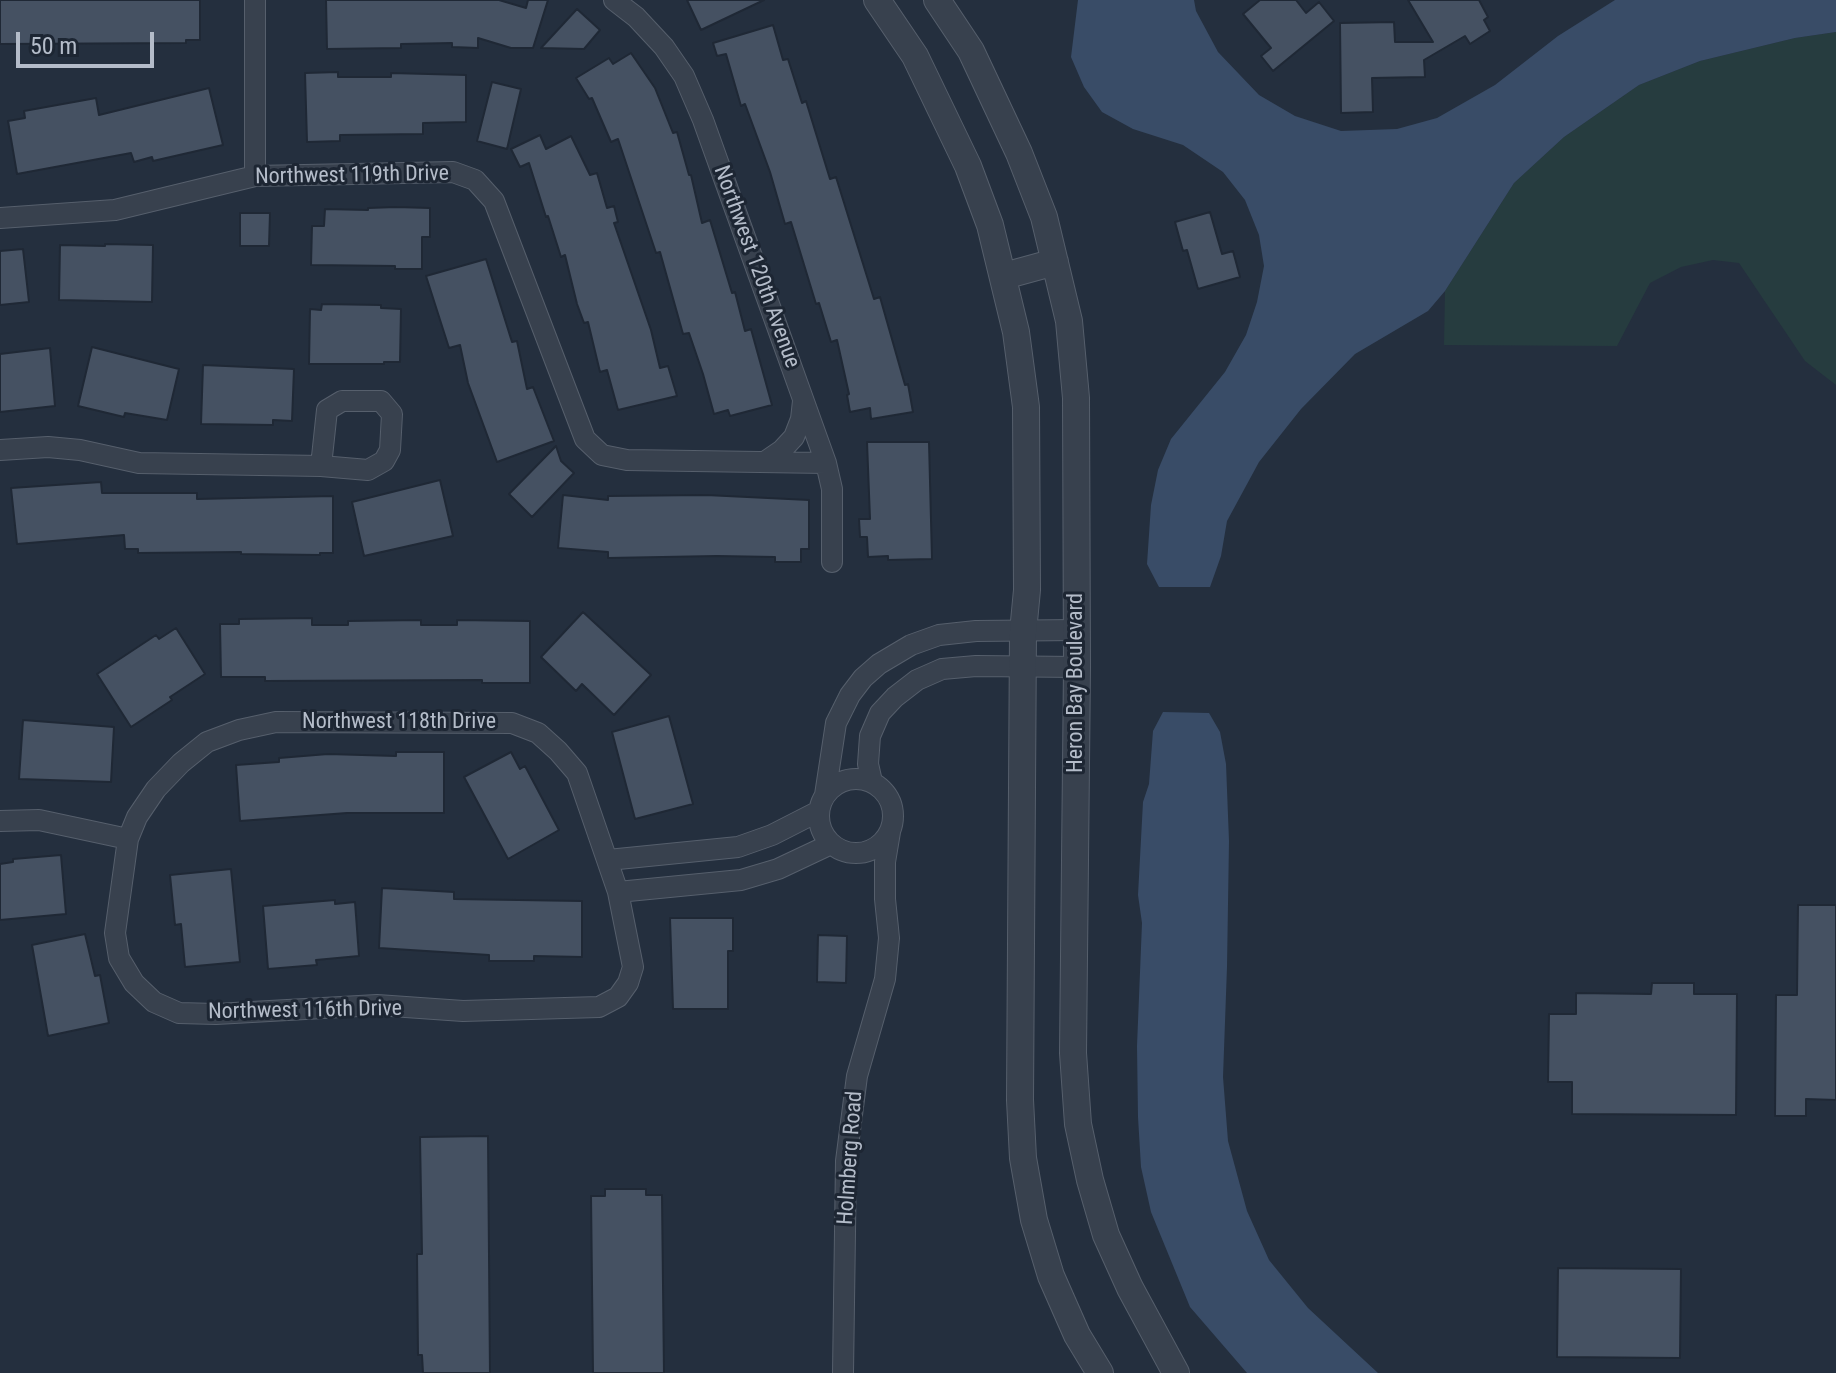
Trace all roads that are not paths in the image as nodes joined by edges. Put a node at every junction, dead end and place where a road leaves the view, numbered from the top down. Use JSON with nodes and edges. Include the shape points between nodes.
{"nodes":[{"id":1,"x":255,"y":0,"type":"edge"},
{"id":2,"x":614,"y":0,"type":"edge"},
{"id":3,"x":877,"y":0,"type":"edge"},
{"id":4,"x":937,"y":0,"type":"edge"},
{"id":5,"x":255,"y":176,"type":"junction"},
{"id":6,"x":0,"y":218,"type":"edge"},
{"id":7,"x":1055,"y":262,"type":"junction"},
{"id":8,"x":1004,"y":276,"type":"junction"},
{"id":9,"x":803,"y":397,"type":"junction"},
{"id":10,"x":0,"y":450,"type":"edge"},
{"id":11,"x":766,"y":461,"type":"junction"},
{"id":12,"x":826,"y":463,"type":"junction"},
{"id":13,"x":321,"y":466,"type":"dead end"},
{"id":14,"x":832,"y":562,"type":"dead end"},
{"id":15,"x":1077,"y":630,"type":"junction"},
{"id":16,"x":1023,"y":632,"type":"junction"},
{"id":17,"x":1023,"y":666,"type":"junction"},
{"id":18,"x":1077,"y":667,"type":"junction"},
{"id":19,"x":872,"y":782,"type":"junction"},
{"id":20,"x":822,"y":803,"type":"junction"},
{"id":21,"x":0,"y":821,"type":"edge"},
{"id":22,"x":890,"y":832,"type":"junction"},
{"id":23,"x":128,"y":839,"type":"junction"},
{"id":24,"x":831,"y":844,"type":"junction"},
{"id":25,"x":697,"y":851,"type":"junction"},
{"id":26,"x":852,"y":853,"type":"junction"},
{"id":27,"x":608,"y":860,"type":"junction"},
{"id":28,"x":701,"y":885,"type":"junction"},
{"id":29,"x":618,"y":892,"type":"junction"},
{"id":30,"x":885,"y":899,"type":"junction"},
{"id":31,"x":843,"y":1373,"type":"edge"},
{"id":32,"x":1100,"y":1373,"type":"edge"},
{"id":33,"x":1176,"y":1373,"type":"edge"}],
"edges":[{"from":1,"to":5,"type":"street"},
{"from":2,"to":9,"type":"street","name":"Northwest 120th Avenue","via":[[664,47],[684,76]]},
{"from":3,"to":8,"type":"street","via":[[915,56],[968,166]]},
{"from":4,"to":7,"type":"street","name":"Heron Bay Boulevard","via":[[990,87],[1044,217]]},
{"from":5,"to":6,"type":"street","name":"Northwest 119th Drive","via":[[115,210]]},
{"from":5,"to":11,"type":"street","name":"Northwest 119th Drive","via":[[453,172],[475,180],[494,201],[585,439],[602,455],[627,460]]},
{"from":7,"to":8,"type":"street"},
{"from":7,"to":15,"type":"street","name":"Heron Bay Boulevard","via":[[1069,321],[1076,398]]},
{"from":8,"to":16,"type":"street","via":[[1026,407]]},
{"from":9,"to":11,"type":"street","via":[[794,437]]},
{"from":9,"to":12,"type":"street","name":"Northwest 120th Avenue"},
{"from":10,"to":13,"type":"street","via":[[48,447],[139,463]]},
{"from":11,"to":12,"type":"street","name":"Northwest 119th Drive"},
{"from":12,"to":14,"type":"street","name":"Northwest 120th Avenue","via":[[832,489]]},
{"from":15,"to":16,"type":"street"},
{"from":15,"to":18,"type":"street","name":"Heron Bay Boulevard"},
{"from":16,"to":17,"type":"street"},
{"from":16,"to":20,"type":"street","via":[[939,635],[879,664],[850,695],[836,723]]},
{"from":17,"to":18,"type":"street"},
{"from":17,"to":19,"type":"street","via":[[942,669],[917,680],[880,713],[870,736]]},
{"from":17,"to":32,"type":"street","via":[[1023,1158],[1051,1276]]},
{"from":18,"to":33,"type":"street","name":"Heron Bay Boulevard","via":[[1073,1053],[1078,1124],[1106,1235]]},
{"from":19,"to":20,"type":"street","via":[[841,782]]},
{"from":19,"to":22,"type":"street","via":[[889,798]]},
{"from":20,"to":24,"type":"street","via":[[819,823]]},
{"from":20,"to":25,"type":"street","via":[[772,835],[738,847]]},
{"from":21,"to":23,"type":"street","via":[[39,820]]},
{"from":22,"to":26,"type":"street","via":[[874,849]]},
{"from":22,"to":30,"type":"street","name":"Holmberg Road"},
{"from":23,"to":27,"type":"street","name":"Northwest 118th Drive","via":[[156,789],[181,763],[207,742],[239,730],[276,722],[512,723],[538,733],[577,773]]},
{"from":23,"to":29,"type":"street","name":"Northwest 116th Drive","via":[[115,933],[119,958],[154,1002],[179,1013],[377,1005],[463,1011],[599,1007],[618,997],[633,967]]},
{"from":24,"to":26,"type":"street"},
{"from":24,"to":28,"type":"street","via":[[778,869]]},
{"from":25,"to":27,"type":"street"},
{"from":25,"to":28,"type":"street"},
{"from":26,"to":30,"type":"street","name":"Holmberg Road"},
{"from":27,"to":29,"type":"street","name":"Northwest 118th Drive"},
{"from":28,"to":29,"type":"street"},
{"from":30,"to":31,"type":"street","name":"Holmberg Road","via":[[885,979],[857,1076],[846,1161]]}]}
